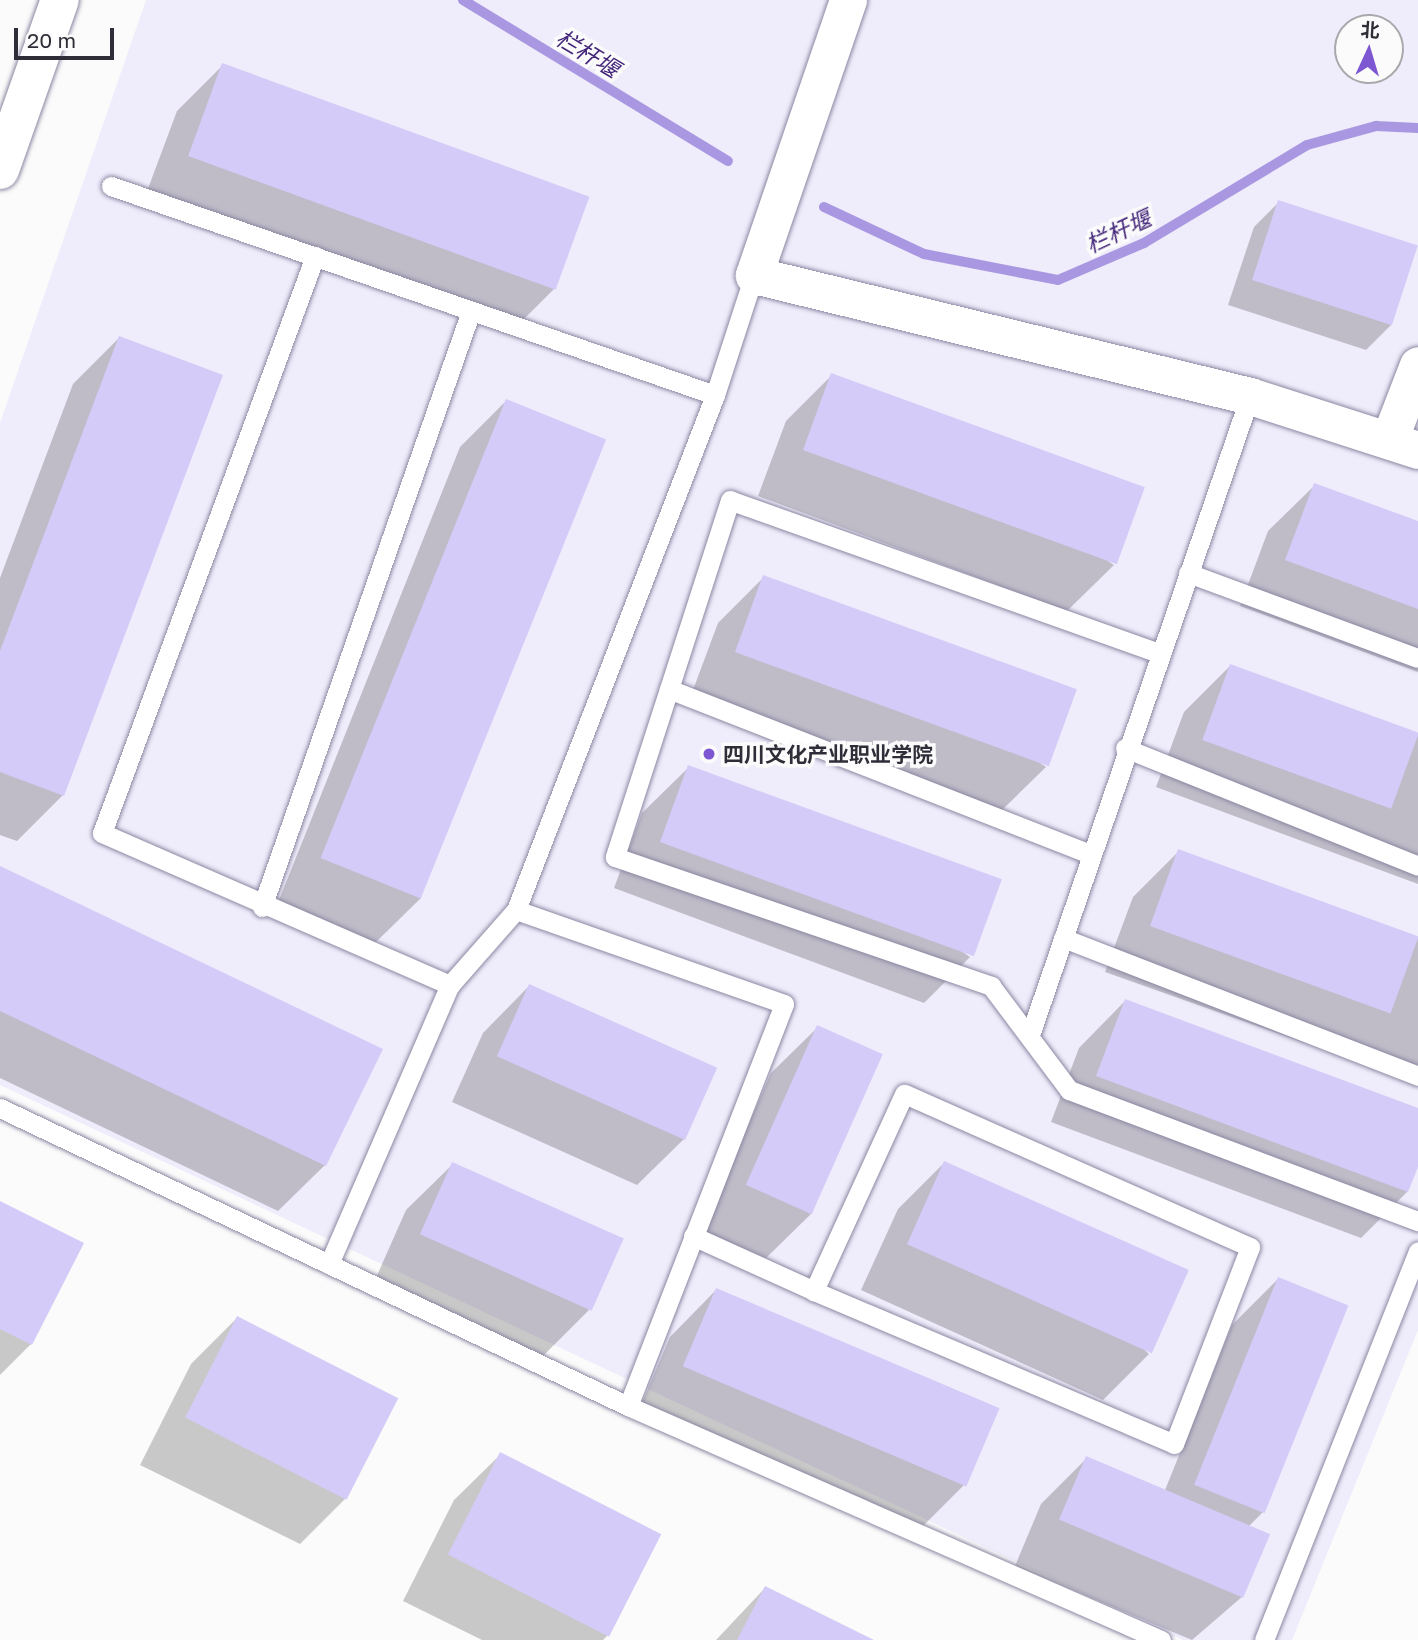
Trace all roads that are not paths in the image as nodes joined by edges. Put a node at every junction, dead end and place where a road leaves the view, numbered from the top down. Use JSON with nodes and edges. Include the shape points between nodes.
{"nodes":[{"id":1,"x":60,"y":0,"type":"edge"},
{"id":2,"x":848,"y":0,"type":"edge"},
{"id":3,"x":0,"y":170,"type":"edge"},
{"id":4,"x":111,"y":186,"type":"dead end"},
{"id":5,"x":315,"y":256,"type":"junction"},
{"id":6,"x":754,"y":275,"type":"junction"},
{"id":7,"x":471,"y":311,"type":"junction"},
{"id":8,"x":1418,"y":365,"type":"edge"},
{"id":9,"x":715,"y":395,"type":"junction"},
{"id":10,"x":1251,"y":396,"type":"junction"},
{"id":11,"x":1404,"y":445,"type":"edge"},
{"id":12,"x":1188,"y":573,"type":"junction"},
{"id":13,"x":1160,"y":653,"type":"junction"},
{"id":14,"x":1418,"y":658,"type":"edge"},
{"id":15,"x":669,"y":689,"type":"junction"},
{"id":16,"x":1125,"y":748,"type":"junction"},
{"id":17,"x":1090,"y":854,"type":"junction"},
{"id":18,"x":1418,"y":866,"type":"edge"},
{"id":19,"x":262,"y":907,"type":"junction"},
{"id":20,"x":516,"y":910,"type":"junction"},
{"id":21,"x":1063,"y":938,"type":"junction"},
{"id":22,"x":450,"y":985,"type":"junction"},
{"id":23,"x":1031,"y":1032,"type":"junction"},
{"id":24,"x":1418,"y":1076,"type":"edge"},
{"id":25,"x":0,"y":1108,"type":"edge"},
{"id":26,"x":1418,"y":1221,"type":"edge"},
{"id":27,"x":693,"y":1236,"type":"junction"},
{"id":28,"x":1418,"y":1251,"type":"edge"},
{"id":29,"x":329,"y":1264,"type":"junction"},
{"id":30,"x":814,"y":1292,"type":"junction"},
{"id":31,"x":628,"y":1406,"type":"junction"},
{"id":32,"x":1161,"y":1640,"type":"edge"},
{"id":33,"x":1264,"y":1640,"type":"edge"}],
"edges":[{"from":1,"to":3,"type":"street"},
{"from":2,"to":6,"type":"street"},
{"from":4,"to":5,"type":"lane"},
{"from":5,"to":7,"type":"lane"},
{"from":5,"to":19,"type":"lane","via":[[102,833]]},
{"from":6,"to":9,"type":"lane"},
{"from":6,"to":10,"type":"street"},
{"from":7,"to":9,"type":"lane"},
{"from":7,"to":19,"type":"lane"},
{"from":8,"to":11,"type":"street"},
{"from":9,"to":20,"type":"lane"},
{"from":10,"to":11,"type":"street"},
{"from":10,"to":12,"type":"lane"},
{"from":12,"to":13,"type":"lane"},
{"from":12,"to":14,"type":"lane"},
{"from":13,"to":15,"type":"lane","via":[[730,500]]},
{"from":13,"to":16,"type":"lane"},
{"from":15,"to":17,"type":"lane"},
{"from":15,"to":23,"type":"lane","via":[[615,857],[990,986]]},
{"from":16,"to":17,"type":"lane"},
{"from":16,"to":18,"type":"lane"},
{"from":17,"to":21,"type":"lane"},
{"from":19,"to":22,"type":"lane"},
{"from":20,"to":22,"type":"lane"},
{"from":20,"to":27,"type":"lane","via":[[784,1004]]},
{"from":21,"to":23,"type":"lane"},
{"from":21,"to":24,"type":"lane"},
{"from":22,"to":29,"type":"lane"},
{"from":23,"to":26,"type":"lane","via":[[1069,1090]]},
{"from":25,"to":29,"type":"lane"},
{"from":27,"to":30,"type":"lane"},
{"from":27,"to":31,"type":"lane"},
{"from":28,"to":33,"type":"lane"},
{"from":29,"to":31,"type":"lane"},
{"from":30,"to":30,"type":"lane","via":[[904,1094],[1250,1247],[1174,1444]]},
{"from":31,"to":32,"type":"lane"}]}
